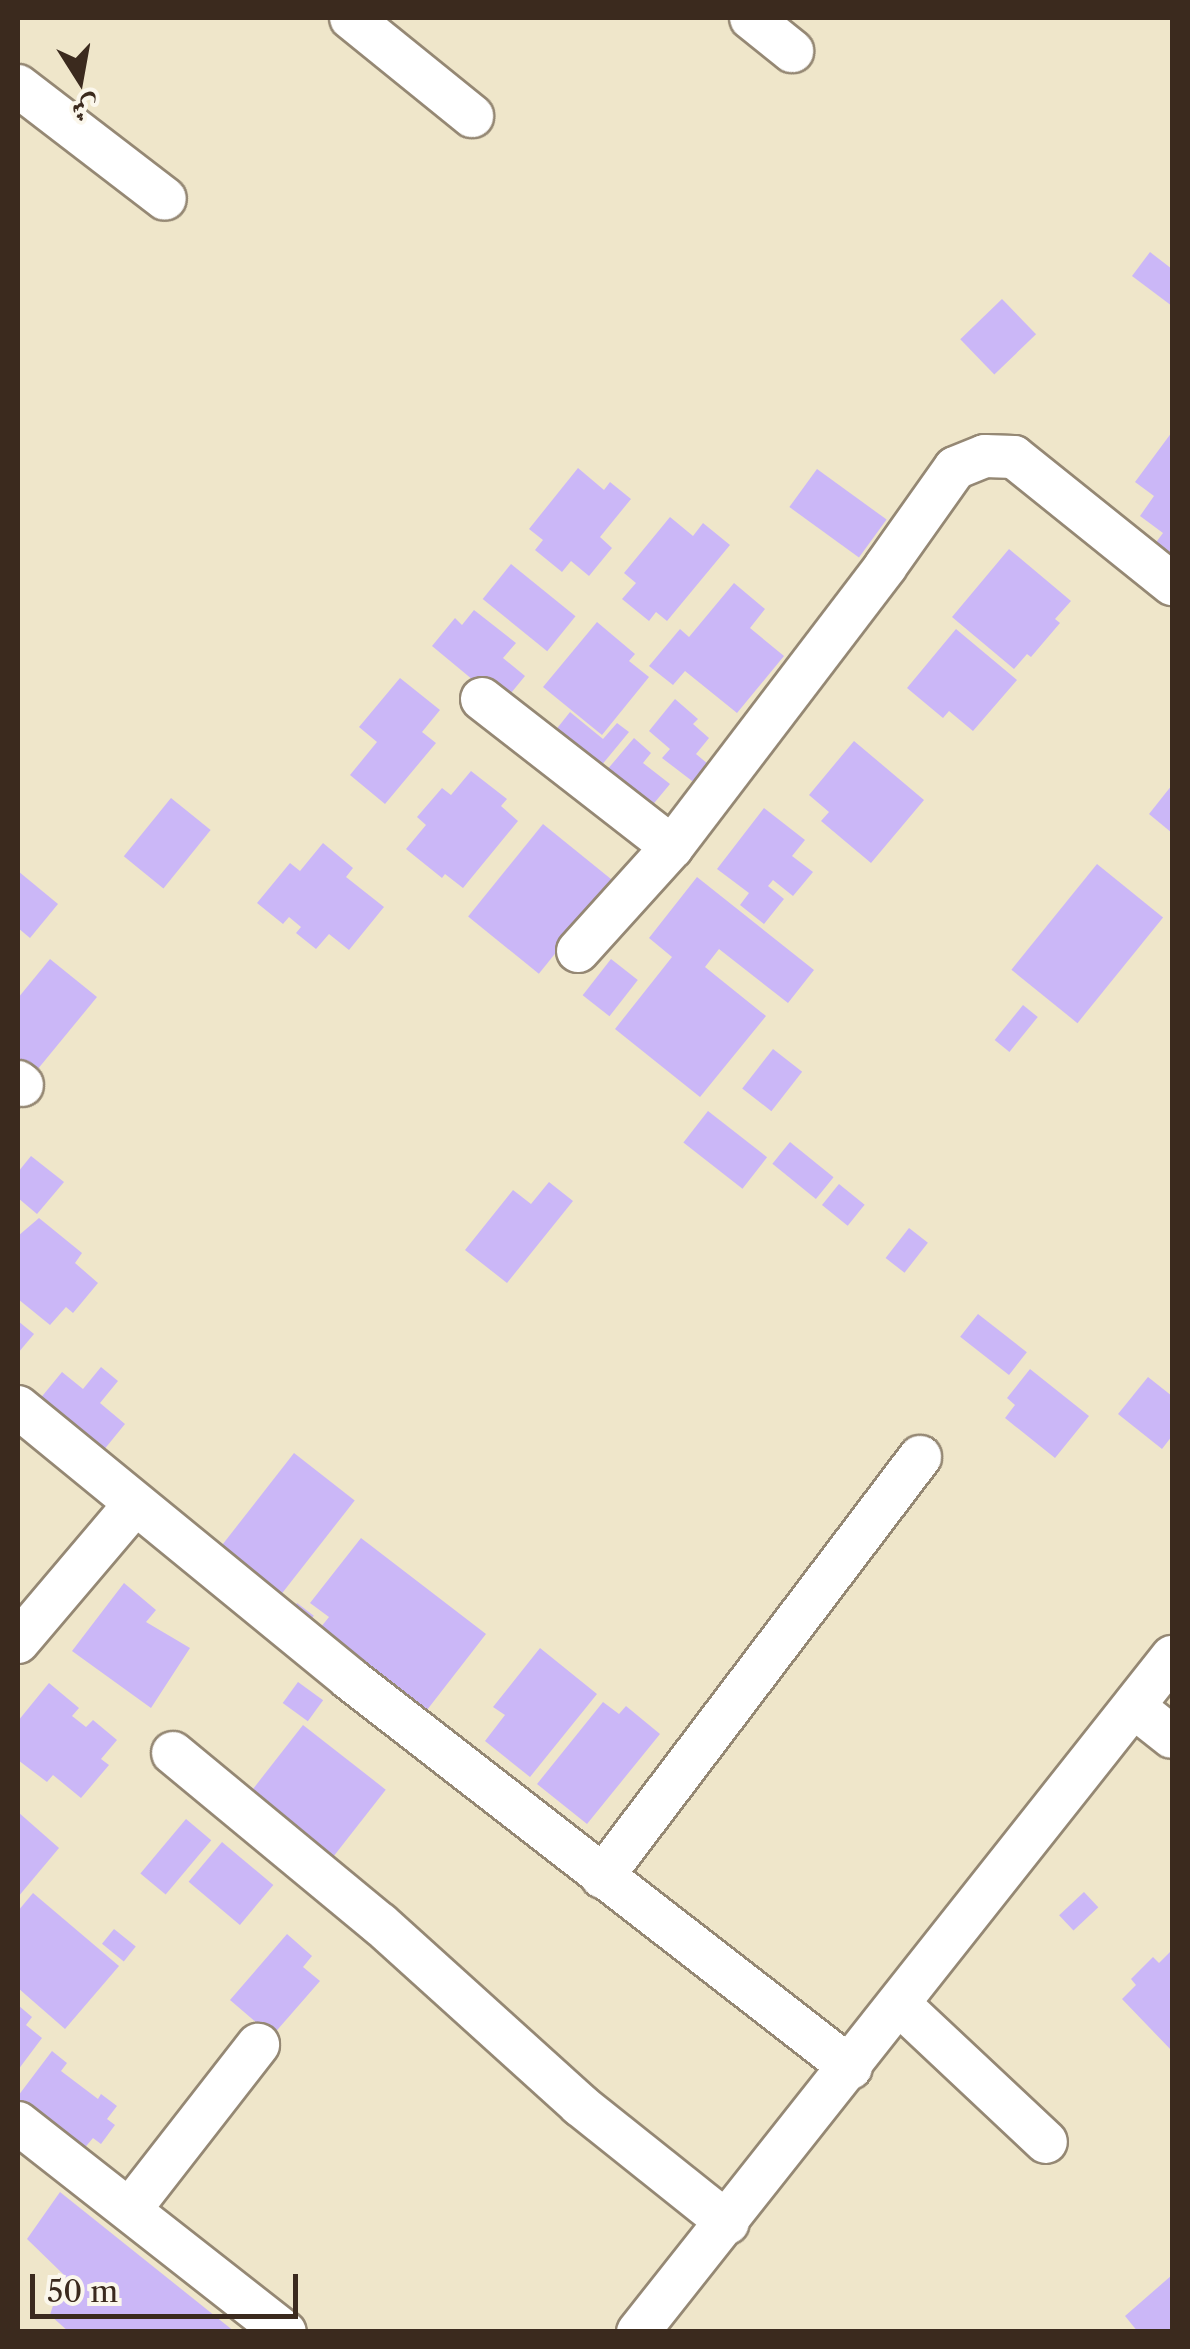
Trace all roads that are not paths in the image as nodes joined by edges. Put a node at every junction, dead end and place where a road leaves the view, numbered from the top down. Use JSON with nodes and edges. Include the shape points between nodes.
{"nodes":[{"id":1,"x":350,"y":18,"type":"edge"},
{"id":2,"x":751,"y":18,"type":"edge"},
{"id":3,"x":792,"y":51,"type":"dead end"},
{"id":4,"x":18,"y":86,"type":"edge"},
{"id":5,"x":472,"y":116,"type":"dead end"},
{"id":6,"x":165,"y":199,"type":"dead end"},
{"id":7,"x":1172,"y":584,"type":"edge"},
{"id":8,"x":482,"y":699,"type":"dead end"},
{"id":9,"x":672,"y":847,"type":"junction"},
{"id":10,"x":578,"y":951,"type":"dead end"},
{"id":11,"x":18,"y":1407,"type":"edge"},
{"id":12,"x":920,"y":1457,"type":"dead end"},
{"id":13,"x":135,"y":1504,"type":"junction"},
{"id":14,"x":20,"y":1633,"type":"edge"},
{"id":15,"x":1172,"y":1657,"type":"edge"},
{"id":16,"x":1134,"y":1706,"type":"junction"},
{"id":17,"x":1172,"y":1737,"type":"edge"},
{"id":18,"x":173,"y":1752,"type":"dead end"},
{"id":19,"x":602,"y":1877,"type":"junction"},
{"id":20,"x":900,"y":2005,"type":"junction"},
{"id":21,"x":258,"y":2045,"type":"dead end"},
{"id":22,"x":850,"y":2068,"type":"junction"},
{"id":23,"x":18,"y":2123,"type":"edge"},
{"id":24,"x":1046,"y":2142,"type":"dead end"},
{"id":25,"x":130,"y":2208,"type":"junction"},
{"id":26,"x":728,"y":2223,"type":"junction"},
{"id":27,"x":285,"y":2332,"type":"edge"},
{"id":28,"x":638,"y":2332,"type":"edge"}],
"edges":[{"from":1,"to":5,"type":"street"},
{"from":2,"to":3,"type":"street"},
{"from":4,"to":6,"type":"street"},
{"from":7,"to":9,"type":"street","via":[[1014,458],[985,456],[955,468]]},
{"from":8,"to":9,"type":"street"},
{"from":9,"to":10,"type":"street"},
{"from":11,"to":13,"type":"street"},
{"from":12,"to":19,"type":"street"},
{"from":13,"to":14,"type":"street"},
{"from":13,"to":19,"type":"street"},
{"from":15,"to":16,"type":"street"},
{"from":16,"to":17,"type":"street"},
{"from":16,"to":20,"type":"street"},
{"from":18,"to":26,"type":"street","via":[[380,1924],[580,2104]]},
{"from":19,"to":22,"type":"street"},
{"from":20,"to":22,"type":"street"},
{"from":20,"to":24,"type":"street"},
{"from":21,"to":25,"type":"street"},
{"from":22,"to":26,"type":"street"},
{"from":23,"to":25,"type":"street"},
{"from":25,"to":27,"type":"street"},
{"from":26,"to":28,"type":"street"}]}
